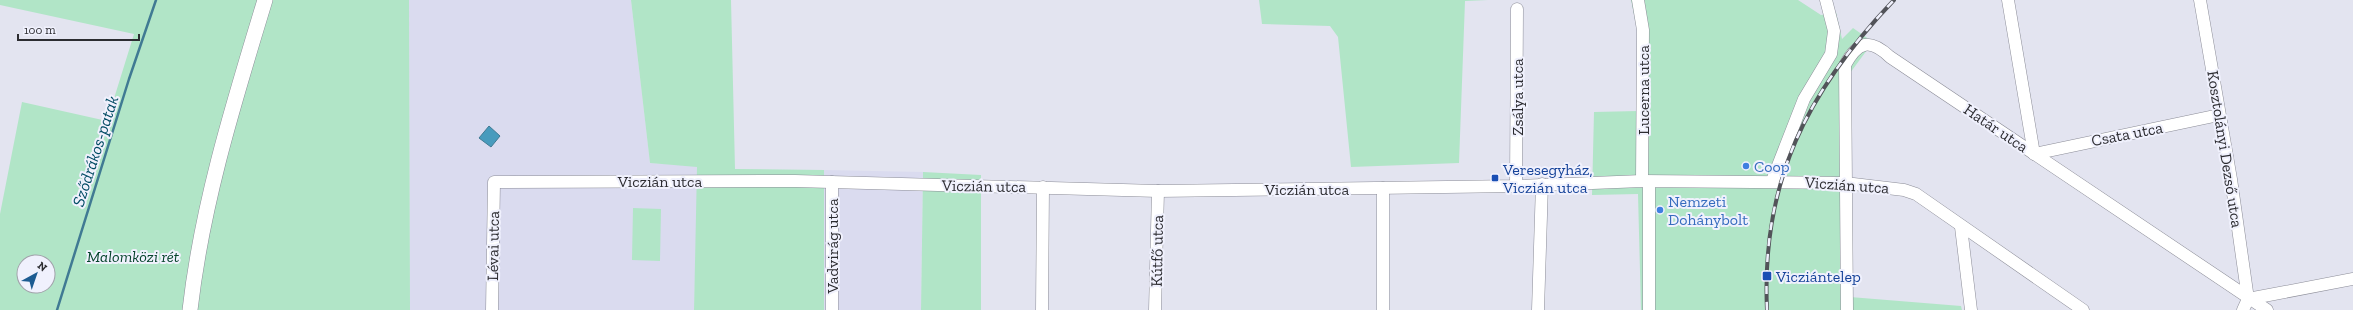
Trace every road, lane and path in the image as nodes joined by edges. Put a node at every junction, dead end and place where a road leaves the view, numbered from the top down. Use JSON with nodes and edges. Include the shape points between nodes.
{"nodes":[{"id":1,"x":265,"y":0,"type":"edge"},
{"id":2,"x":1638,"y":0,"type":"edge"},
{"id":3,"x":1826,"y":0,"type":"edge"},
{"id":4,"x":2008,"y":0,"type":"edge"},
{"id":5,"x":2200,"y":0,"type":"edge"},
{"id":6,"x":1517,"y":9,"type":"dead end"},
{"id":7,"x":2219,"y":115,"type":"junction"},
{"id":8,"x":2034,"y":154,"type":"junction"},
{"id":9,"x":1646,"y":181,"type":"junction"},
{"id":10,"x":1772,"y":181,"type":"junction"},
{"id":11,"x":494,"y":182,"type":"joint"},
{"id":12,"x":832,"y":182,"type":"junction"},
{"id":13,"x":1845,"y":183,"type":"junction"},
{"id":14,"x":1542,"y":184,"type":"junction"},
{"id":15,"x":1516,"y":186,"type":"junction"},
{"id":16,"x":1044,"y":187,"type":"junction"},
{"id":17,"x":1383,"y":188,"type":"junction"},
{"id":18,"x":1158,"y":191,"type":"junction"},
{"id":19,"x":1961,"y":227,"type":"junction"},
{"id":20,"x":2353,"y":279,"type":"edge"},
{"id":21,"x":2245,"y":304,"type":"edge"},
{"id":22,"x":190,"y":310,"type":"edge"},
{"id":23,"x":492,"y":310,"type":"edge"},
{"id":24,"x":832,"y":310,"type":"edge"},
{"id":25,"x":1042,"y":310,"type":"edge"},
{"id":26,"x":1155,"y":310,"type":"edge"},
{"id":27,"x":1383,"y":310,"type":"edge"},
{"id":28,"x":1538,"y":310,"type":"edge"},
{"id":29,"x":1649,"y":310,"type":"edge"},
{"id":30,"x":1847,"y":310,"type":"edge"},
{"id":31,"x":1971,"y":310,"type":"edge"},
{"id":32,"x":2083,"y":310,"type":"edge"},
{"id":33,"x":2267,"y":310,"type":"edge"}],
"edges":[{"from":1,"to":22,"type":"main road","via":[[206,210]]},
{"from":2,"to":9,"type":"street","name":"Lucerna utca","via":[[1643,30]]},
{"from":3,"to":10,"type":"street","via":[[1834,31],[1831,54],[1804,99]]},
{"from":4,"to":8,"type":"street"},
{"from":5,"to":7,"type":"street","name":"Kosztolányi Dezső utca"},
{"from":6,"to":15,"type":"street","name":"Zsálya utca"},
{"from":7,"to":8,"type":"street","name":"Csata utca"},
{"from":7,"to":21,"type":"street","name":"Kosztolányi Dezső utca"},
{"from":8,"to":13,"type":"street","name":"Határ utca","via":[[1883,50],[1874,45],[1863,44],[1845,65]]},
{"from":8,"to":21,"type":"street","name":"Határ utca"},
{"from":9,"to":10,"type":"street","name":"Viczián utca"},
{"from":9,"to":14,"type":"street","name":"Viczián utca"},
{"from":9,"to":29,"type":"street","name":"Lucerna utca"},
{"from":10,"to":13,"type":"street","name":"Viczián utca"},
{"from":11,"to":12,"type":"street","name":"Viczián utca"},
{"from":11,"to":23,"type":"street","name":"Lévai utca"},
{"from":12,"to":16,"type":"street","name":"Viczián utca"},
{"from":12,"to":24,"type":"street","name":"Vadvirág utca"},
{"from":13,"to":19,"type":"street","name":"Viczián utca","via":[[1909,191]]},
{"from":13,"to":30,"type":"street"},
{"from":14,"to":15,"type":"street","name":"Viczián utca"},
{"from":14,"to":28,"type":"street"},
{"from":15,"to":17,"type":"street","name":"Viczián utca"},
{"from":16,"to":18,"type":"street","name":"Viczián utca"},
{"from":16,"to":25,"type":"street"},
{"from":17,"to":18,"type":"street","name":"Viczián utca"},
{"from":17,"to":27,"type":"street"},
{"from":18,"to":26,"type":"street","name":"Kútfő utca"},
{"from":19,"to":31,"type":"street"},
{"from":19,"to":32,"type":"street","name":"Viczián utca"},
{"from":20,"to":21,"type":"street"},
{"from":21,"to":33,"type":"street","name":"Határ utca"}]}
